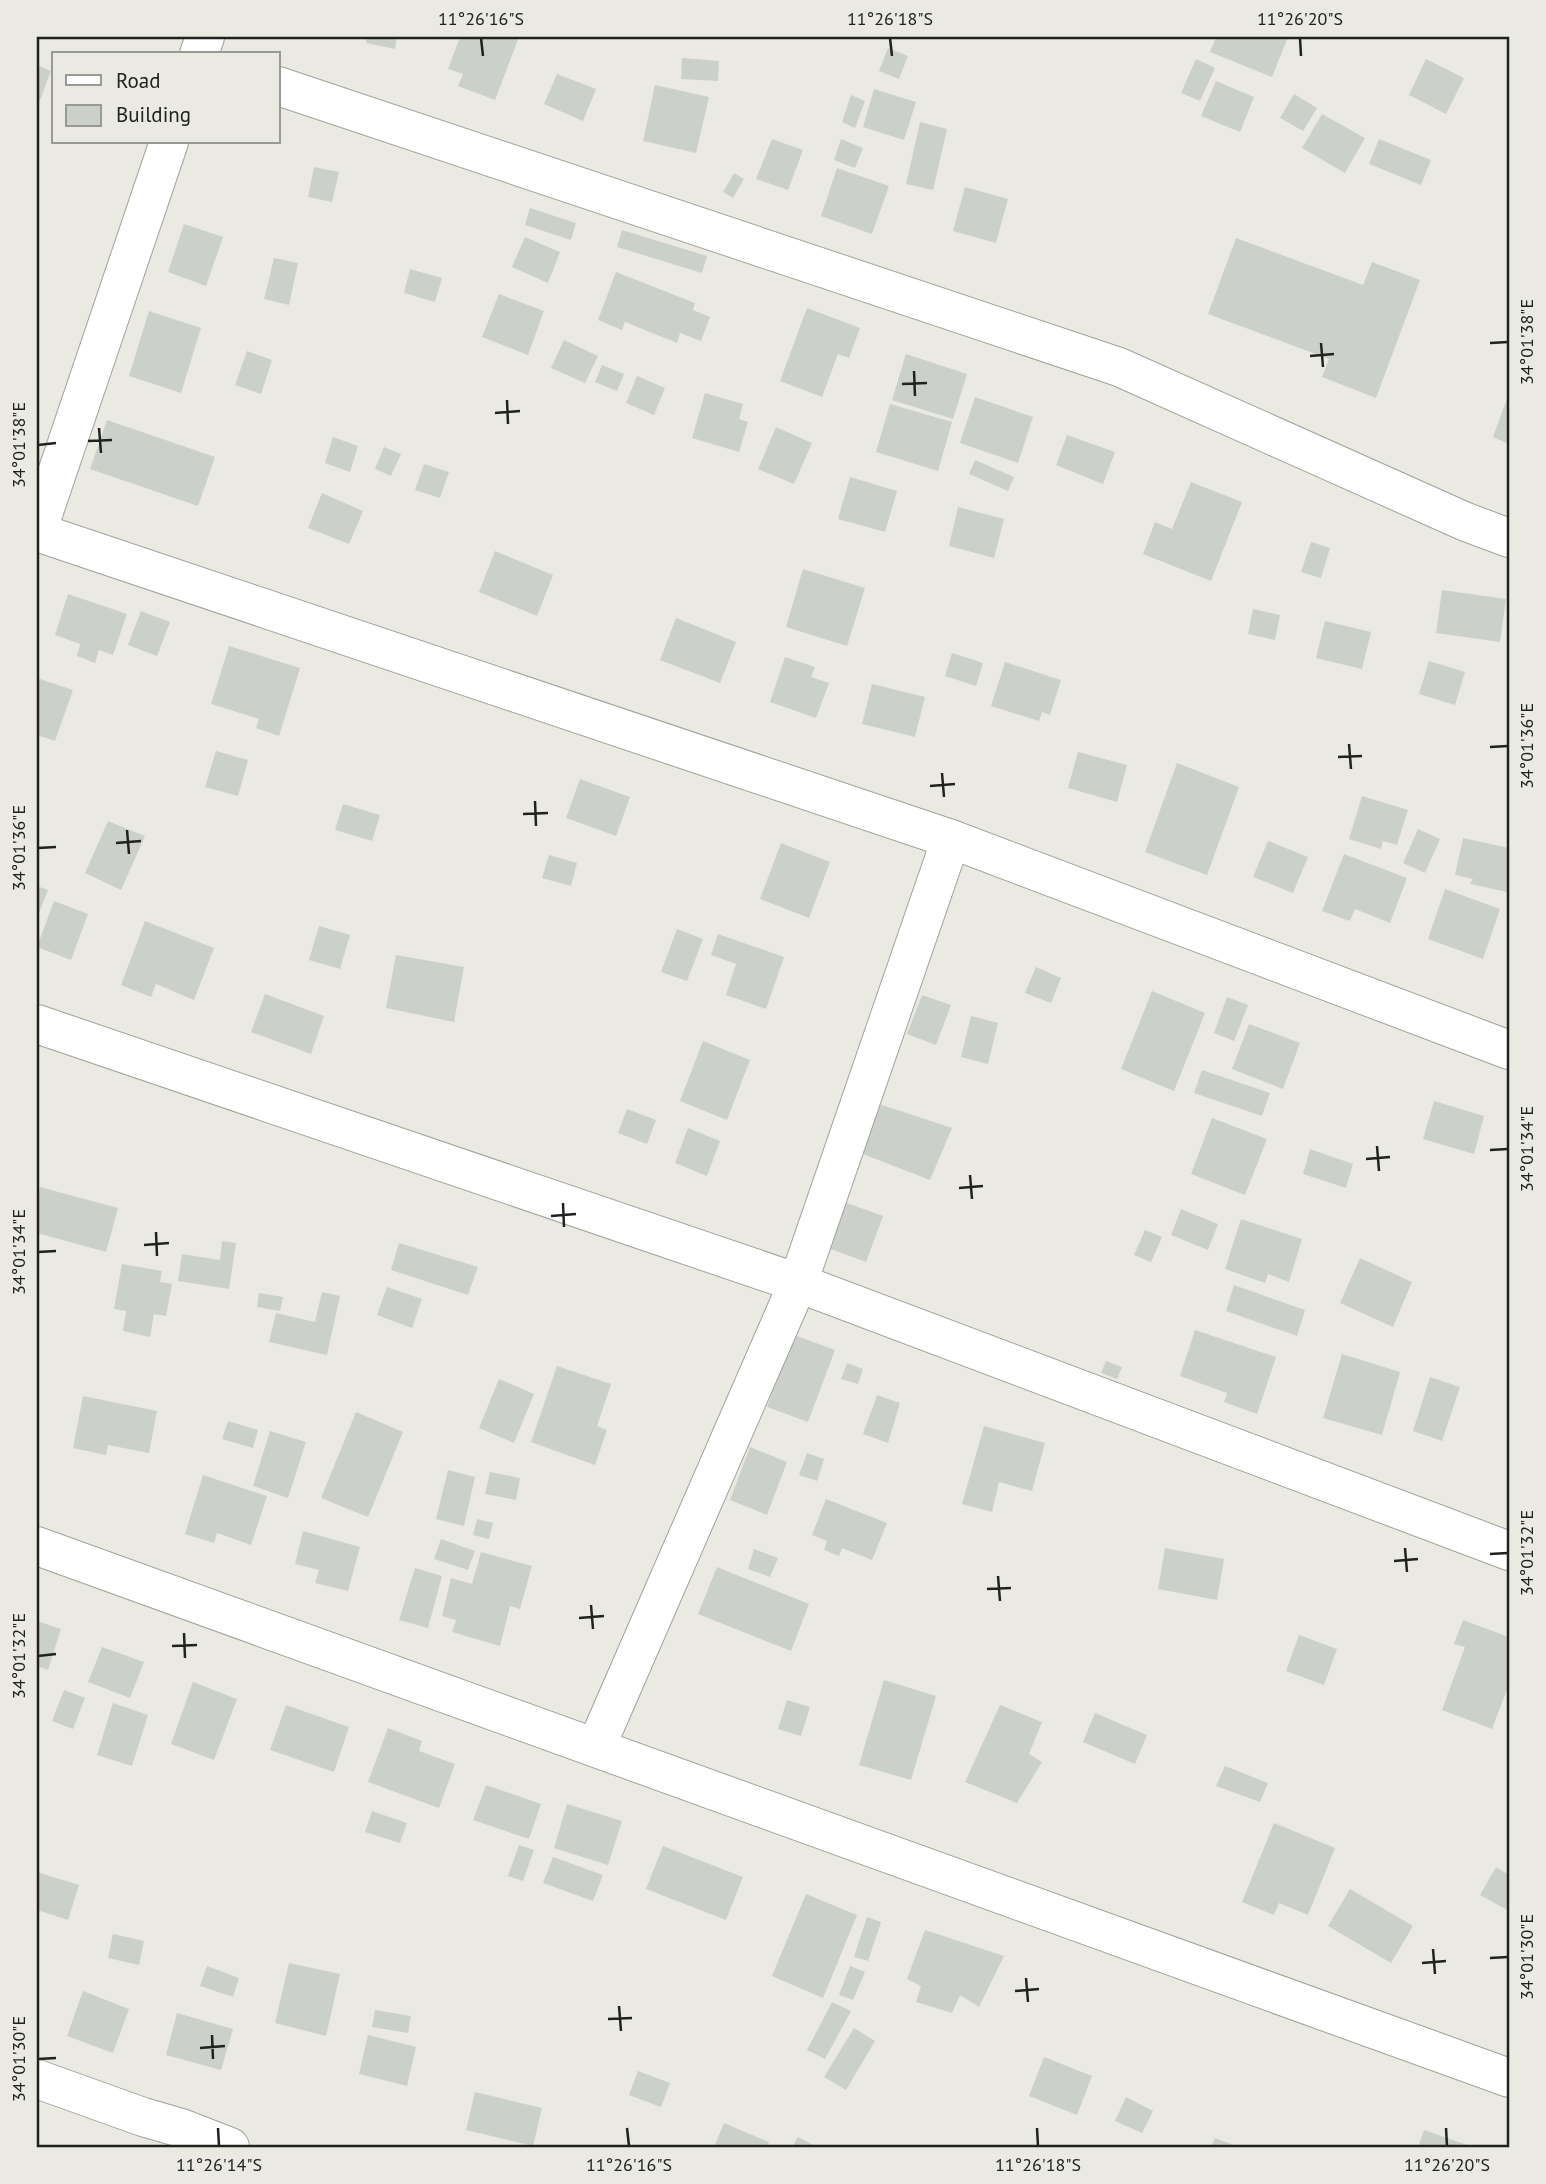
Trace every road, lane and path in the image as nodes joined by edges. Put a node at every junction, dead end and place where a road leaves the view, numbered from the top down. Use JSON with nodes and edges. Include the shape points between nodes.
{"nodes":[{"id":1,"x":280,"y":87,"type":"edge"},
{"id":2,"x":168,"y":144,"type":"edge"},
{"id":3,"x":37,"y":532,"type":"edge"},
{"id":4,"x":1509,"y":538,"type":"edge"},
{"id":5,"x":951,"y":839,"type":"junction"},
{"id":6,"x":37,"y":1024,"type":"edge"},
{"id":7,"x":1509,"y":1050,"type":"edge"},
{"id":8,"x":797,"y":1283,"type":"junction"},
{"id":9,"x":37,"y":1546,"type":"edge"},
{"id":10,"x":1509,"y":1552,"type":"edge"},
{"id":11,"x":596,"y":1747,"type":"junction"},
{"id":12,"x":1509,"y":2078,"type":"edge"},
{"id":13,"x":37,"y":2079,"type":"edge"},
{"id":14,"x":230,"y":2147,"type":"edge"}],
"edges":[{"from":1,"to":4,"type":"street","via":[[1119,367]]},
{"from":2,"to":3,"type":"street"},
{"from":3,"to":5,"type":"street"},
{"from":5,"to":7,"type":"street"},
{"from":5,"to":8,"type":"street"},
{"from":6,"to":8,"type":"street"},
{"from":8,"to":10,"type":"street"},
{"from":8,"to":11,"type":"street"},
{"from":9,"to":11,"type":"street"},
{"from":11,"to":12,"type":"street"},
{"from":13,"to":14,"type":"street"}]}
